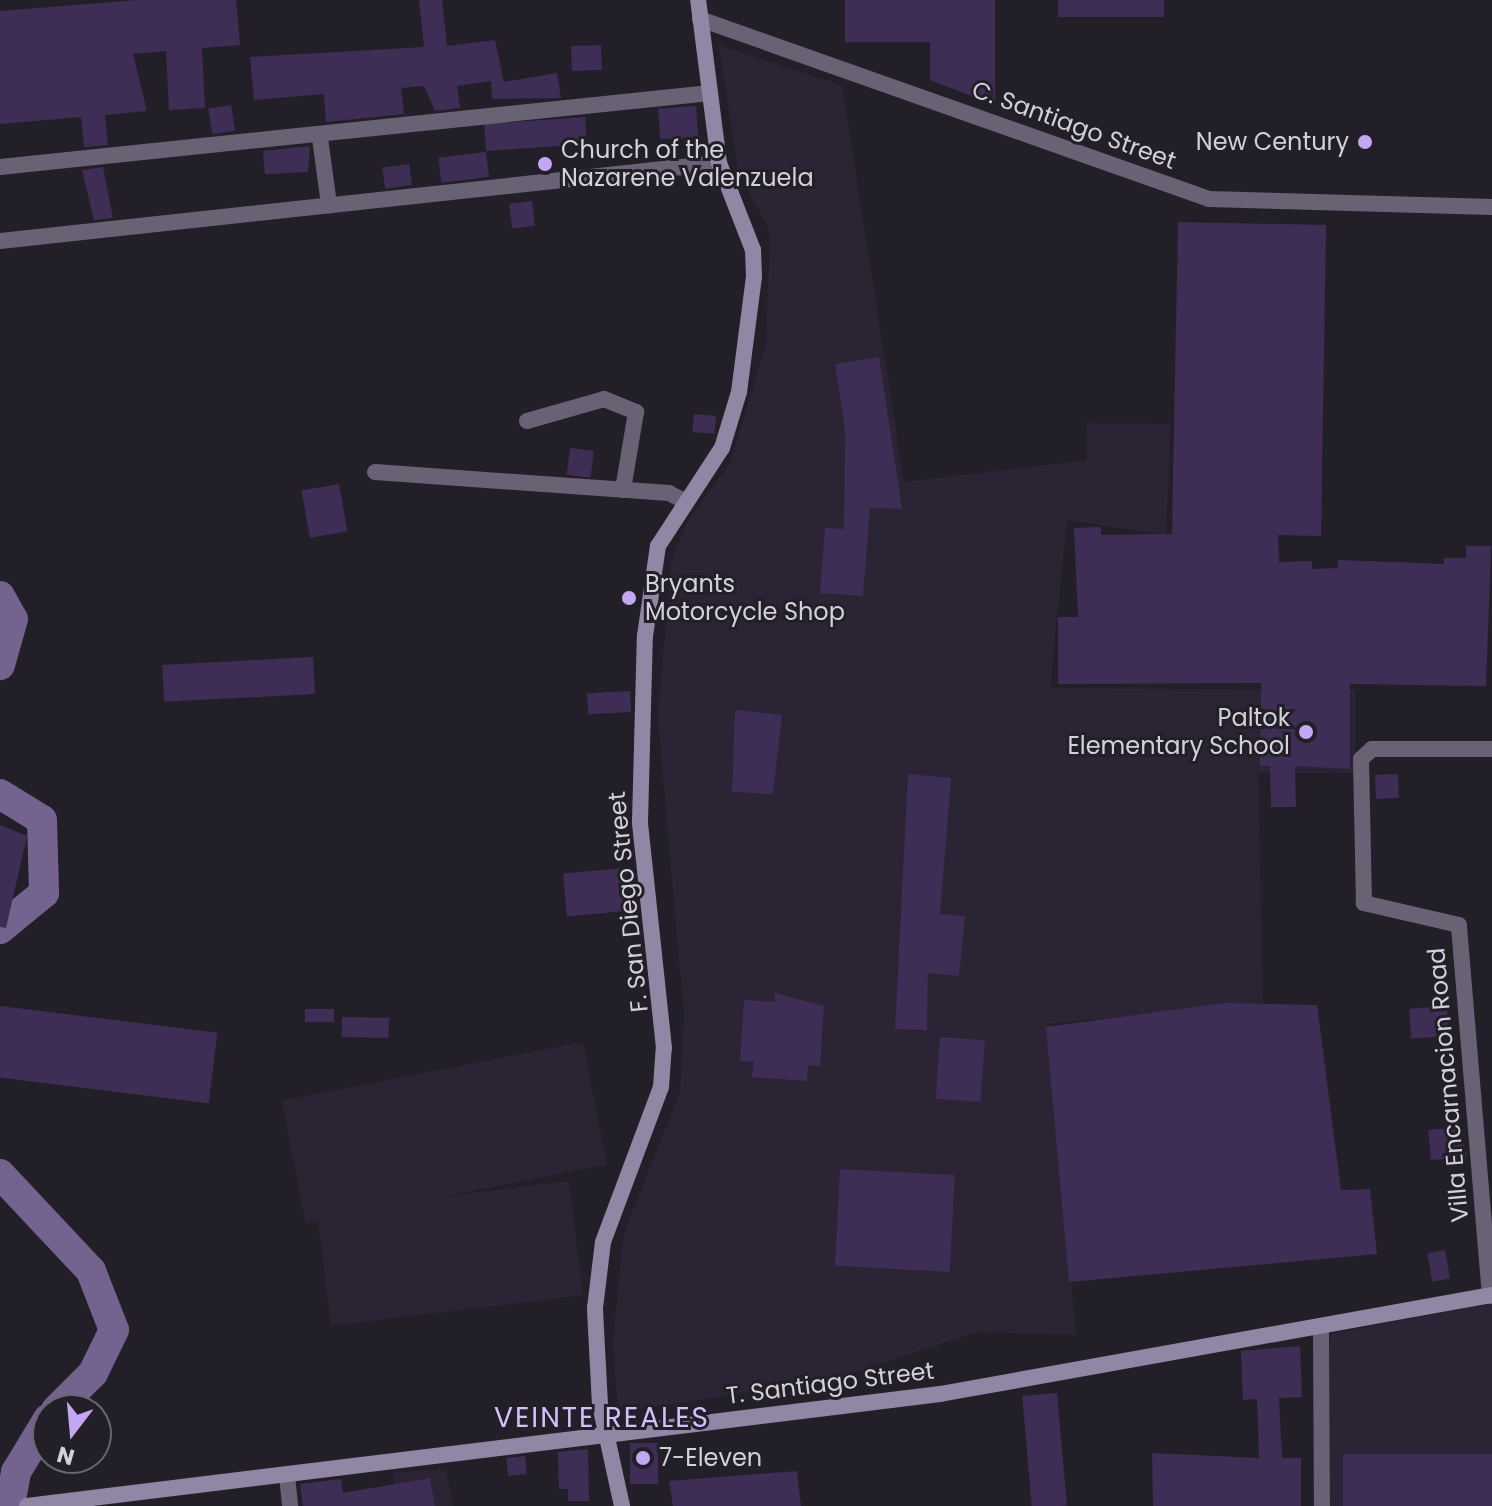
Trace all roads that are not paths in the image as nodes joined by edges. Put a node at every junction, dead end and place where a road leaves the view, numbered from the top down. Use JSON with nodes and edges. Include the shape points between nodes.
{"nodes":[{"id":1,"x":698,"y":0,"type":"edge"},
{"id":2,"x":700,"y":19,"type":"junction"},
{"id":3,"x":710,"y":93,"type":"junction"},
{"id":4,"x":320,"y":138,"type":"junction"},
{"id":5,"x":719,"y":163,"type":"junction"},
{"id":6,"x":0,"y":167,"type":"edge"},
{"id":7,"x":329,"y":205,"type":"junction"},
{"id":8,"x":1492,"y":207,"type":"edge"},
{"id":9,"x":0,"y":241,"type":"edge"},
{"id":10,"x":527,"y":421,"type":"dead end"},
{"id":11,"x":375,"y":472,"type":"dead end"},
{"id":12,"x":623,"y":490,"type":"junction"},
{"id":13,"x":686,"y":502,"type":"junction"},
{"id":14,"x":1492,"y":749,"type":"edge"},
{"id":15,"x":1484,"y":1141,"type":"edge"},
{"id":16,"x":1491,"y":1295,"type":"edge"},
{"id":17,"x":1321,"y":1328,"type":"junction"},
{"id":18,"x":606,"y":1435,"type":"junction"},
{"id":19,"x":287,"y":1476,"type":"junction"},
{"id":20,"x":28,"y":1506,"type":"edge"},
{"id":21,"x":290,"y":1506,"type":"edge"},
{"id":22,"x":622,"y":1506,"type":"edge"},
{"id":23,"x":1322,"y":1506,"type":"edge"}],
"edges":[{"from":1,"to":2,"type":"street","name":"F. San Diego Street"},
{"from":2,"to":3,"type":"street","name":"F. San Diego Street"},
{"from":2,"to":8,"type":"street","name":"C. Santiago Street","via":[[1209,199]]},
{"from":3,"to":4,"type":"street"},
{"from":3,"to":5,"type":"street","name":"F. San Diego Street"},
{"from":4,"to":6,"type":"street"},
{"from":4,"to":7,"type":"street"},
{"from":5,"to":7,"type":"street"},
{"from":5,"to":13,"type":"street","name":"F. San Diego Street","via":[[753,250],[750,336],[722,448]]},
{"from":7,"to":9,"type":"street"},
{"from":10,"to":12,"type":"street","via":[[604,399],[636,412]]},
{"from":11,"to":12,"type":"street"},
{"from":12,"to":13,"type":"street"},
{"from":13,"to":18,"type":"street","name":"F. San Diego Street","via":[[658,546],[644,649],[640,822],[664,1048],[661,1087],[603,1242],[596,1370]]},
{"from":14,"to":15,"type":"street","name":"Villa Encarnacion Road","via":[[1372,749],[1361,759],[1364,903],[1459,925]]},
{"from":15,"to":16,"type":"street","name":"Villa Encarnacion Road"},
{"from":16,"to":17,"type":"street","name":"T. Santiago Street"},
{"from":17,"to":18,"type":"street","name":"T. Santiago Street","via":[[940,1394]]},
{"from":17,"to":23,"type":"street"},
{"from":18,"to":19,"type":"street","name":"T. Santiago Street"},
{"from":18,"to":22,"type":"street","name":"F. San Diego Street"},
{"from":19,"to":20,"type":"street","name":"T. Santiago Street"},
{"from":19,"to":21,"type":"street"}]}
